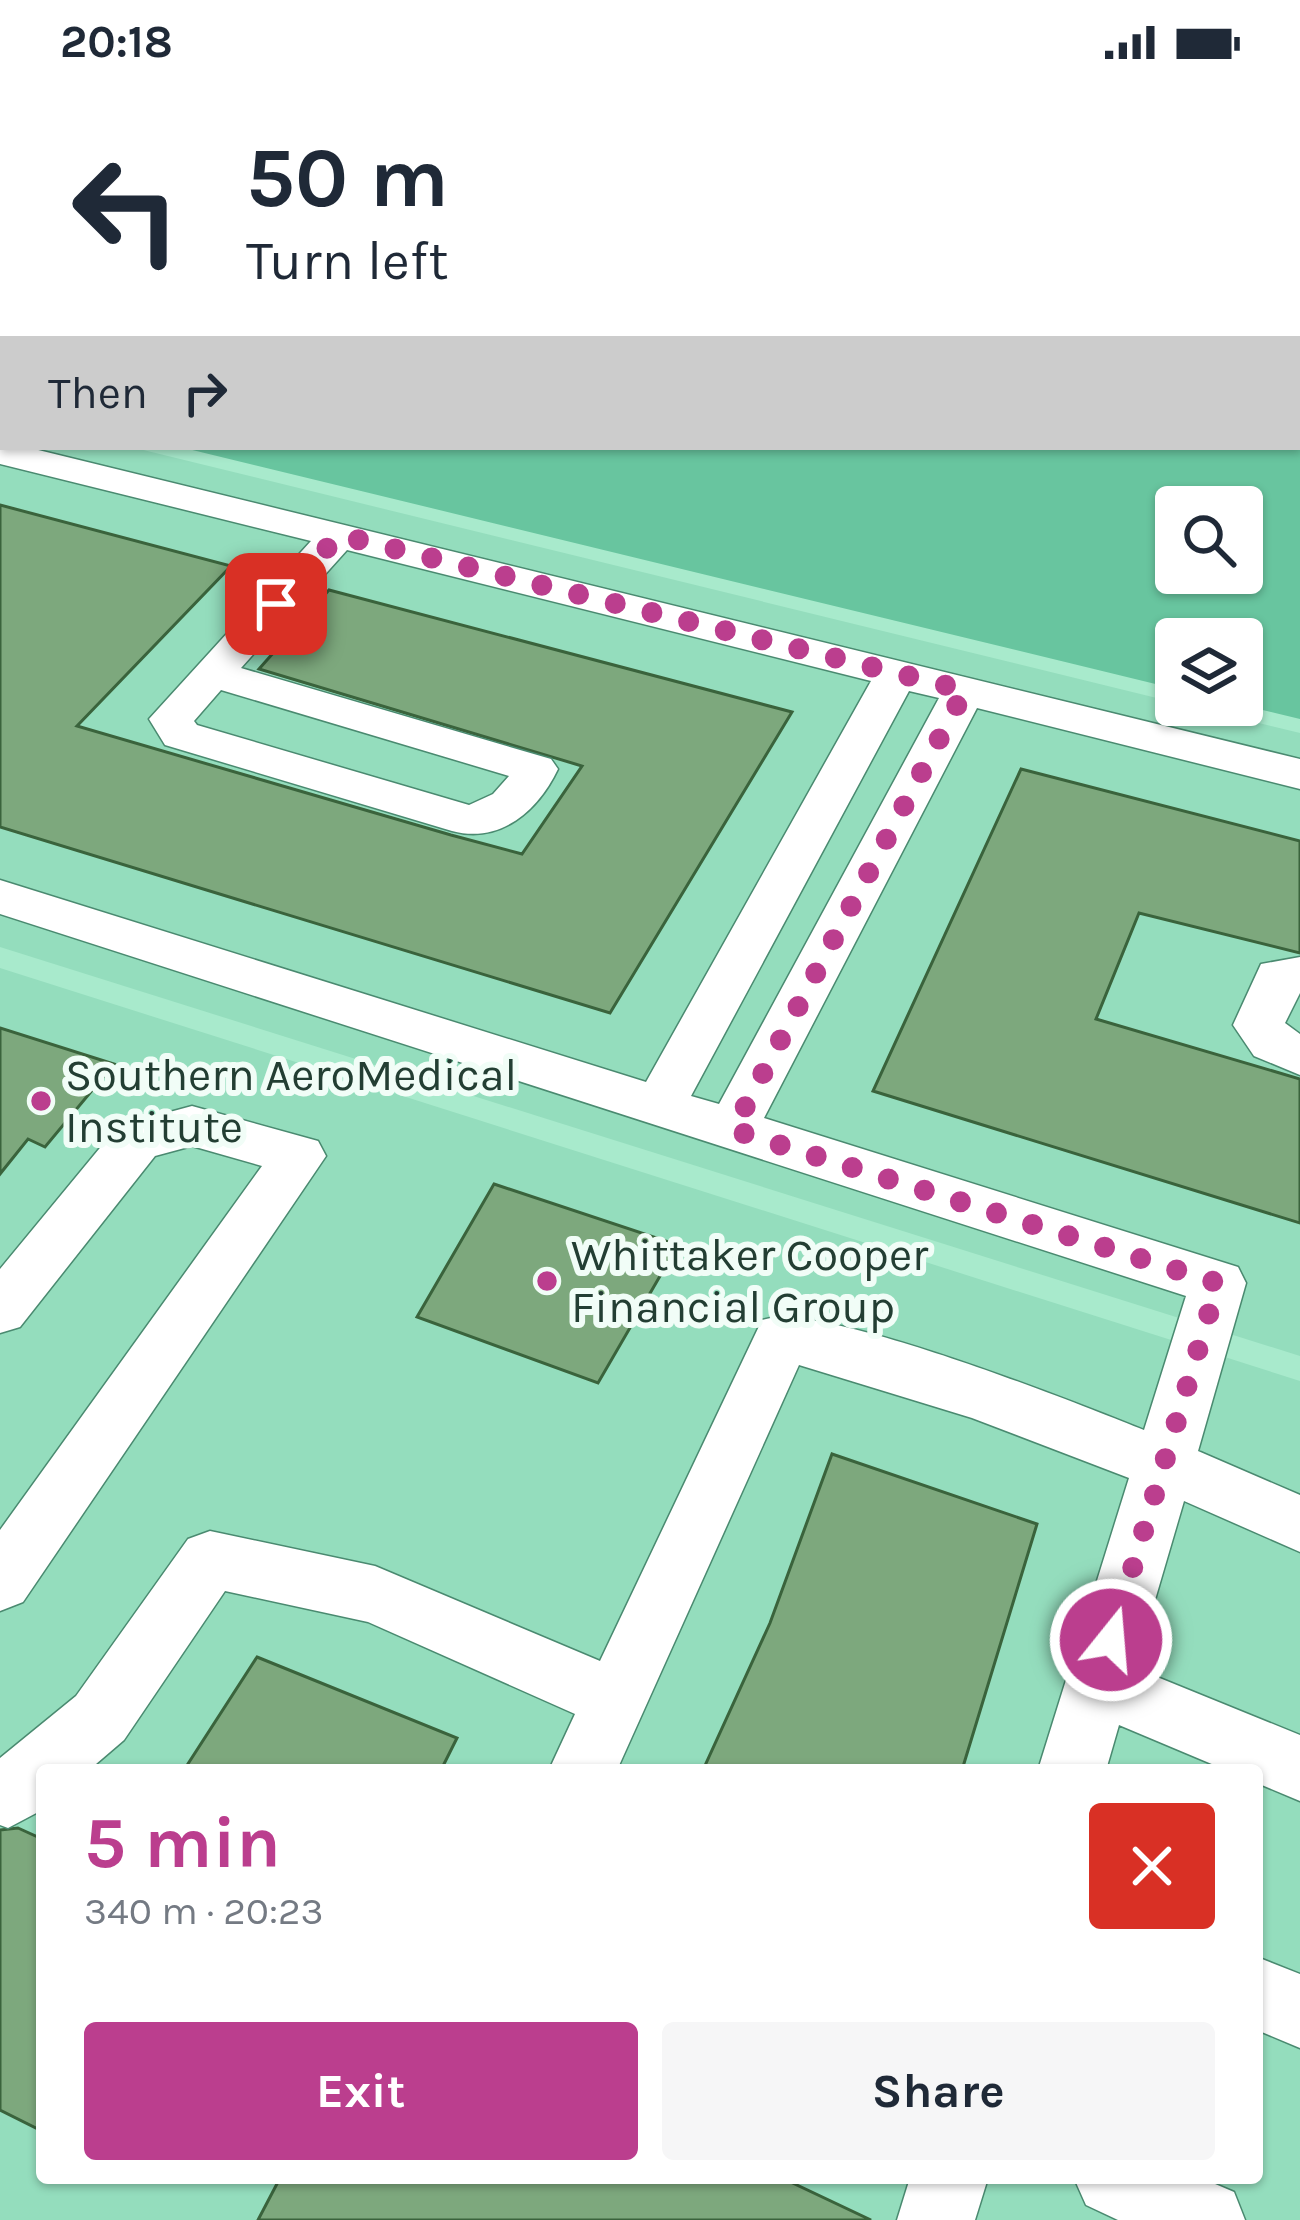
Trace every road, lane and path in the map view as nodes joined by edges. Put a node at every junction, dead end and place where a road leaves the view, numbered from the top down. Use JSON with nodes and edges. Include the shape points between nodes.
{"nodes":[{"id":1,"x":0,"y":452,"type":"edge"},
{"id":2,"x":339,"y":535,"type":"junction"},
{"id":3,"x":213,"y":674,"type":"junction"},
{"id":4,"x":897,"y":674,"type":"junction"},
{"id":5,"x":965,"y":690,"type":"junction"},
{"id":6,"x":1300,"y":774,"type":"edge"},
{"id":7,"x":0,"y":897,"type":"edge"},
{"id":8,"x":1300,"y":975,"type":"edge"},
{"id":9,"x":1300,"y":1056,"type":"edge"},
{"id":10,"x":659,"y":1106,"type":"junction"},
{"id":11,"x":733,"y":1130,"type":"junction"},
{"id":12,"x":0,"y":1310,"type":"edge"},
{"id":13,"x":1164,"y":1462,"type":"junction"},
{"id":14,"x":1300,"y":1524,"type":"edge"},
{"id":15,"x":0,"y":1582,"type":"edge"},
{"id":16,"x":1098,"y":1684,"type":"junction"},
{"id":17,"x":612,"y":1699,"type":"junction"},
{"id":18,"x":45,"y":1764,"type":"edge"},
{"id":19,"x":585,"y":1764,"type":"edge"},
{"id":20,"x":1074,"y":1764,"type":"edge"},
{"id":21,"x":1300,"y":1768,"type":"edge"},
{"id":22,"x":36,"y":1772,"type":"edge"},
{"id":23,"x":0,"y":1792,"type":"edge"},
{"id":24,"x":1263,"y":1996,"type":"edge"},
{"id":25,"x":1300,"y":2011,"type":"edge"},
{"id":26,"x":947,"y":2184,"type":"edge"},
{"id":27,"x":1126,"y":2184,"type":"edge"},
{"id":28,"x":936,"y":2220,"type":"edge"},
{"id":29,"x":1206,"y":2220,"type":"edge"}],
"edges":[{"from":1,"to":2,"type":"lane"},
{"from":2,"to":3,"type":"lane"},
{"from":2,"to":4,"type":"lane"},
{"from":3,"to":3,"type":"lane","via":[[535,769],[526,791],[498,816],[468,820],[181,735],[171,719]]},
{"from":4,"to":5,"type":"lane"},
{"from":4,"to":10,"type":"lane"},
{"from":5,"to":6,"type":"lane"},
{"from":5,"to":11,"type":"lane"},
{"from":7,"to":10,"type":"lane"},
{"from":8,"to":9,"type":"lane","via":[[1279,977],[1259,1024],[1272,1043]]},
{"from":10,"to":11,"type":"lane"},
{"from":11,"to":13,"type":"lane","via":[[1218,1283]]},
{"from":12,"to":15,"type":"lane","via":[[137,1140],[192,1126],[299,1156]]},
{"from":13,"to":14,"type":"lane"},
{"from":13,"to":16,"type":"lane"},
{"from":13,"to":17,"type":"lane","via":[[890,1363],[783,1337]]},
{"from":16,"to":20,"type":"lane"},
{"from":16,"to":21,"type":"lane"},
{"from":17,"to":18,"type":"lane","via":[[375,1595],[210,1558],[100,1718]]},
{"from":17,"to":19,"type":"lane"},
{"from":22,"to":23,"type":"lane","via":[[8,1795]]},
{"from":24,"to":25,"type":"lane"},
{"from":26,"to":28,"type":"lane"},
{"from":27,"to":29,"type":"lane"}]}
